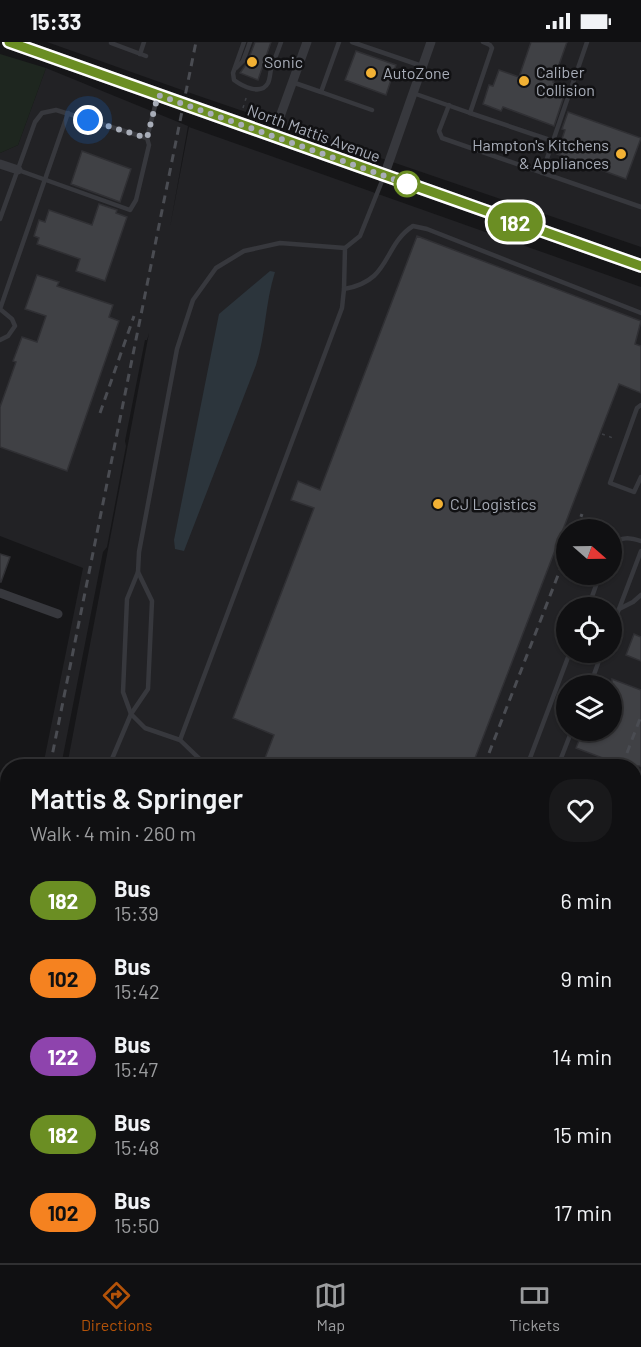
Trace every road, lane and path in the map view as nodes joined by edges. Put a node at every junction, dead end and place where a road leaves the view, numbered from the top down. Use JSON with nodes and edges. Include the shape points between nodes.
{"nodes":[{"id":1,"x":9,"y":42,"type":"edge"},
{"id":2,"x":144,"y":42,"type":"edge"},
{"id":3,"x":244,"y":42,"type":"edge"},
{"id":4,"x":250,"y":42,"type":"edge"},
{"id":5,"x":280,"y":42,"type":"edge"},
{"id":6,"x":307,"y":42,"type":"edge"},
{"id":7,"x":339,"y":42,"type":"edge"},
{"id":8,"x":352,"y":42,"type":"edge"},
{"id":9,"x":431,"y":42,"type":"edge"},
{"id":10,"x":483,"y":42,"type":"edge"},
{"id":11,"x":587,"y":42,"type":"edge"},
{"id":12,"x":111,"y":43,"type":"edge"},
{"id":13,"x":118,"y":44,"type":"edge"},
{"id":14,"x":422,"y":66,"type":"junction"},
{"id":15,"x":235,"y":69,"type":"junction"},
{"id":16,"x":292,"y":82,"type":"junction"},
{"id":17,"x":249,"y":91,"type":"dead end"},
{"id":18,"x":321,"y":92,"type":"junction"},
{"id":19,"x":412,"y":93,"type":"junction"},
{"id":20,"x":158,"y":95,"type":"junction"},
{"id":21,"x":449,"y":105,"type":"junction"},
{"id":22,"x":243,"y":108,"type":"dead end"},
{"id":23,"x":372,"y":110,"type":"dead end"},
{"id":24,"x":470,"y":112,"type":"junction"},
{"id":25,"x":68,"y":114,"type":"junction"},
{"id":26,"x":273,"y":136,"type":"junction"},
{"id":27,"x":147,"y":138,"type":"junction"},
{"id":28,"x":553,"y":141,"type":"junction"},
{"id":29,"x":0,"y":164,"type":"edge"},
{"id":30,"x":18,"y":170,"type":"junction"},
{"id":31,"x":542,"y":173,"type":"junction"},
{"id":32,"x":384,"y":176,"type":"junction"},
{"id":33,"x":46,"y":180,"type":"junction"},
{"id":34,"x":641,"y":207,"type":"edge"},
{"id":35,"x":0,"y":219,"type":"edge"},
{"id":36,"x":345,"y":248,"type":"junction"},
{"id":37,"x":641,"y":266,"type":"edge"},
{"id":38,"x":344,"y":289,"type":"junction"},
{"id":39,"x":0,"y":309,"type":"edge"},
{"id":40,"x":641,"y":313,"type":"edge"},
{"id":41,"x":0,"y":340,"type":"edge"},
{"id":42,"x":641,"y":405,"type":"edge"},
{"id":43,"x":602,"y":434,"type":"dead end"},
{"id":44,"x":613,"y":438,"type":"dead end"},
{"id":45,"x":641,"y":477,"type":"edge"},
{"id":46,"x":622,"y":538,"type":"edge"},
{"id":47,"x":641,"y":541,"type":"edge"},
{"id":48,"x":641,"y":551,"type":"edge"},
{"id":49,"x":138,"y":572,"type":"junction"},
{"id":50,"x":0,"y":593,"type":"edge"},
{"id":51,"x":641,"y":595,"type":"edge"},
{"id":52,"x":622,"y":601,"type":"edge"},
{"id":53,"x":622,"y":608,"type":"edge"},
{"id":54,"x":58,"y":614,"type":"dead end"},
{"id":55,"x":566,"y":663,"type":"edge"},
{"id":56,"x":131,"y":714,"type":"junction"},
{"id":57,"x":180,"y":740,"type":"junction"},
{"id":58,"x":568,"y":741,"type":"edge"},
{"id":59,"x":112,"y":759,"type":"edge"},
{"id":60,"x":200,"y":759,"type":"edge"},
{"id":61,"x":530,"y":759,"type":"edge"},
{"id":62,"x":561,"y":759,"type":"edge"}],
"edges":[{"from":1,"to":20,"type":"main road","name":"North Mattis Avenue"},
{"from":2,"to":13,"type":"lane","via":[[143,55]]},
{"from":3,"to":15,"type":"lane"},
{"from":4,"to":15,"type":"lane","via":[[243,61]]},
{"from":5,"to":15,"type":"lane","via":[[264,88],[257,90],[239,84],[234,80]]},
{"from":6,"to":16,"type":"street"},
{"from":7,"to":18,"type":"lane"},
{"from":8,"to":14,"type":"lane"},
{"from":9,"to":14,"type":"street"},
{"from":10,"to":24,"type":"lane","via":[[492,48]]},
{"from":11,"to":28,"type":"lane"},
{"from":12,"to":13,"type":"lane"},
{"from":14,"to":19,"type":"street"},
{"from":16,"to":18,"type":"lane"},
{"from":16,"to":26,"type":"street"},
{"from":17,"to":22,"type":"path"},
{"from":18,"to":23,"type":"lane"},
{"from":19,"to":21,"type":"lane"},
{"from":19,"to":32,"type":"street"},
{"from":20,"to":26,"type":"main road","name":"North Mattis Avenue"},
{"from":20,"to":27,"type":"lane"},
{"from":21,"to":24,"type":"lane"},
{"from":21,"to":31,"type":"lane","via":[[439,131],[442,138]]},
{"from":24,"to":28,"type":"lane"},
{"from":25,"to":27,"type":"lane"},
{"from":25,"to":30,"type":"lane","via":[[56,110],[42,113]]},
{"from":25,"to":33,"type":"lane"},
{"from":26,"to":32,"type":"main road","name":"North Mattis Avenue"},
{"from":27,"to":33,"type":"lane","via":[[149,145],[139,189],[130,210]]},
{"from":28,"to":31,"type":"lane"},
{"from":29,"to":30,"type":"street"},
{"from":30,"to":33,"type":"lane"},
{"from":30,"to":35,"type":"lane"},
{"from":31,"to":34,"type":"lane"},
{"from":32,"to":36,"type":"lane","via":[[360,236]]},
{"from":32,"to":37,"type":"main road","name":"North Mattis Avenue"},
{"from":33,"to":39,"type":"lane"},
{"from":36,"to":38,"type":"lane"},
{"from":36,"to":49,"type":"lane","via":[[280,243],[244,251],[216,268],[193,300],[177,349]]},
{"from":38,"to":40,"type":"lane","via":[[372,279],[404,232],[413,226]]},
{"from":38,"to":57,"type":"lane","via":[[342,308]]},
{"from":39,"to":41,"type":"lane","via":[[15,326]]},
{"from":42,"to":45,"type":"lane","via":[[610,483],[634,492]]},
{"from":43,"to":44,"type":"path"},
{"from":46,"to":47,"type":"lane"},
{"from":48,"to":52,"type":"lane"},
{"from":49,"to":56,"type":"lane","via":[[127,598],[123,692]]},
{"from":49,"to":56,"type":"lane","via":[[152,601],[152,612],[148,689]]},
{"from":50,"to":54,"type":"street"},
{"from":51,"to":53,"type":"lane"},
{"from":55,"to":61,"type":"lane"},
{"from":56,"to":57,"type":"lane","via":[[145,728]]},
{"from":56,"to":59,"type":"lane"},
{"from":57,"to":60,"type":"lane"},
{"from":58,"to":62,"type":"lane"}]}
